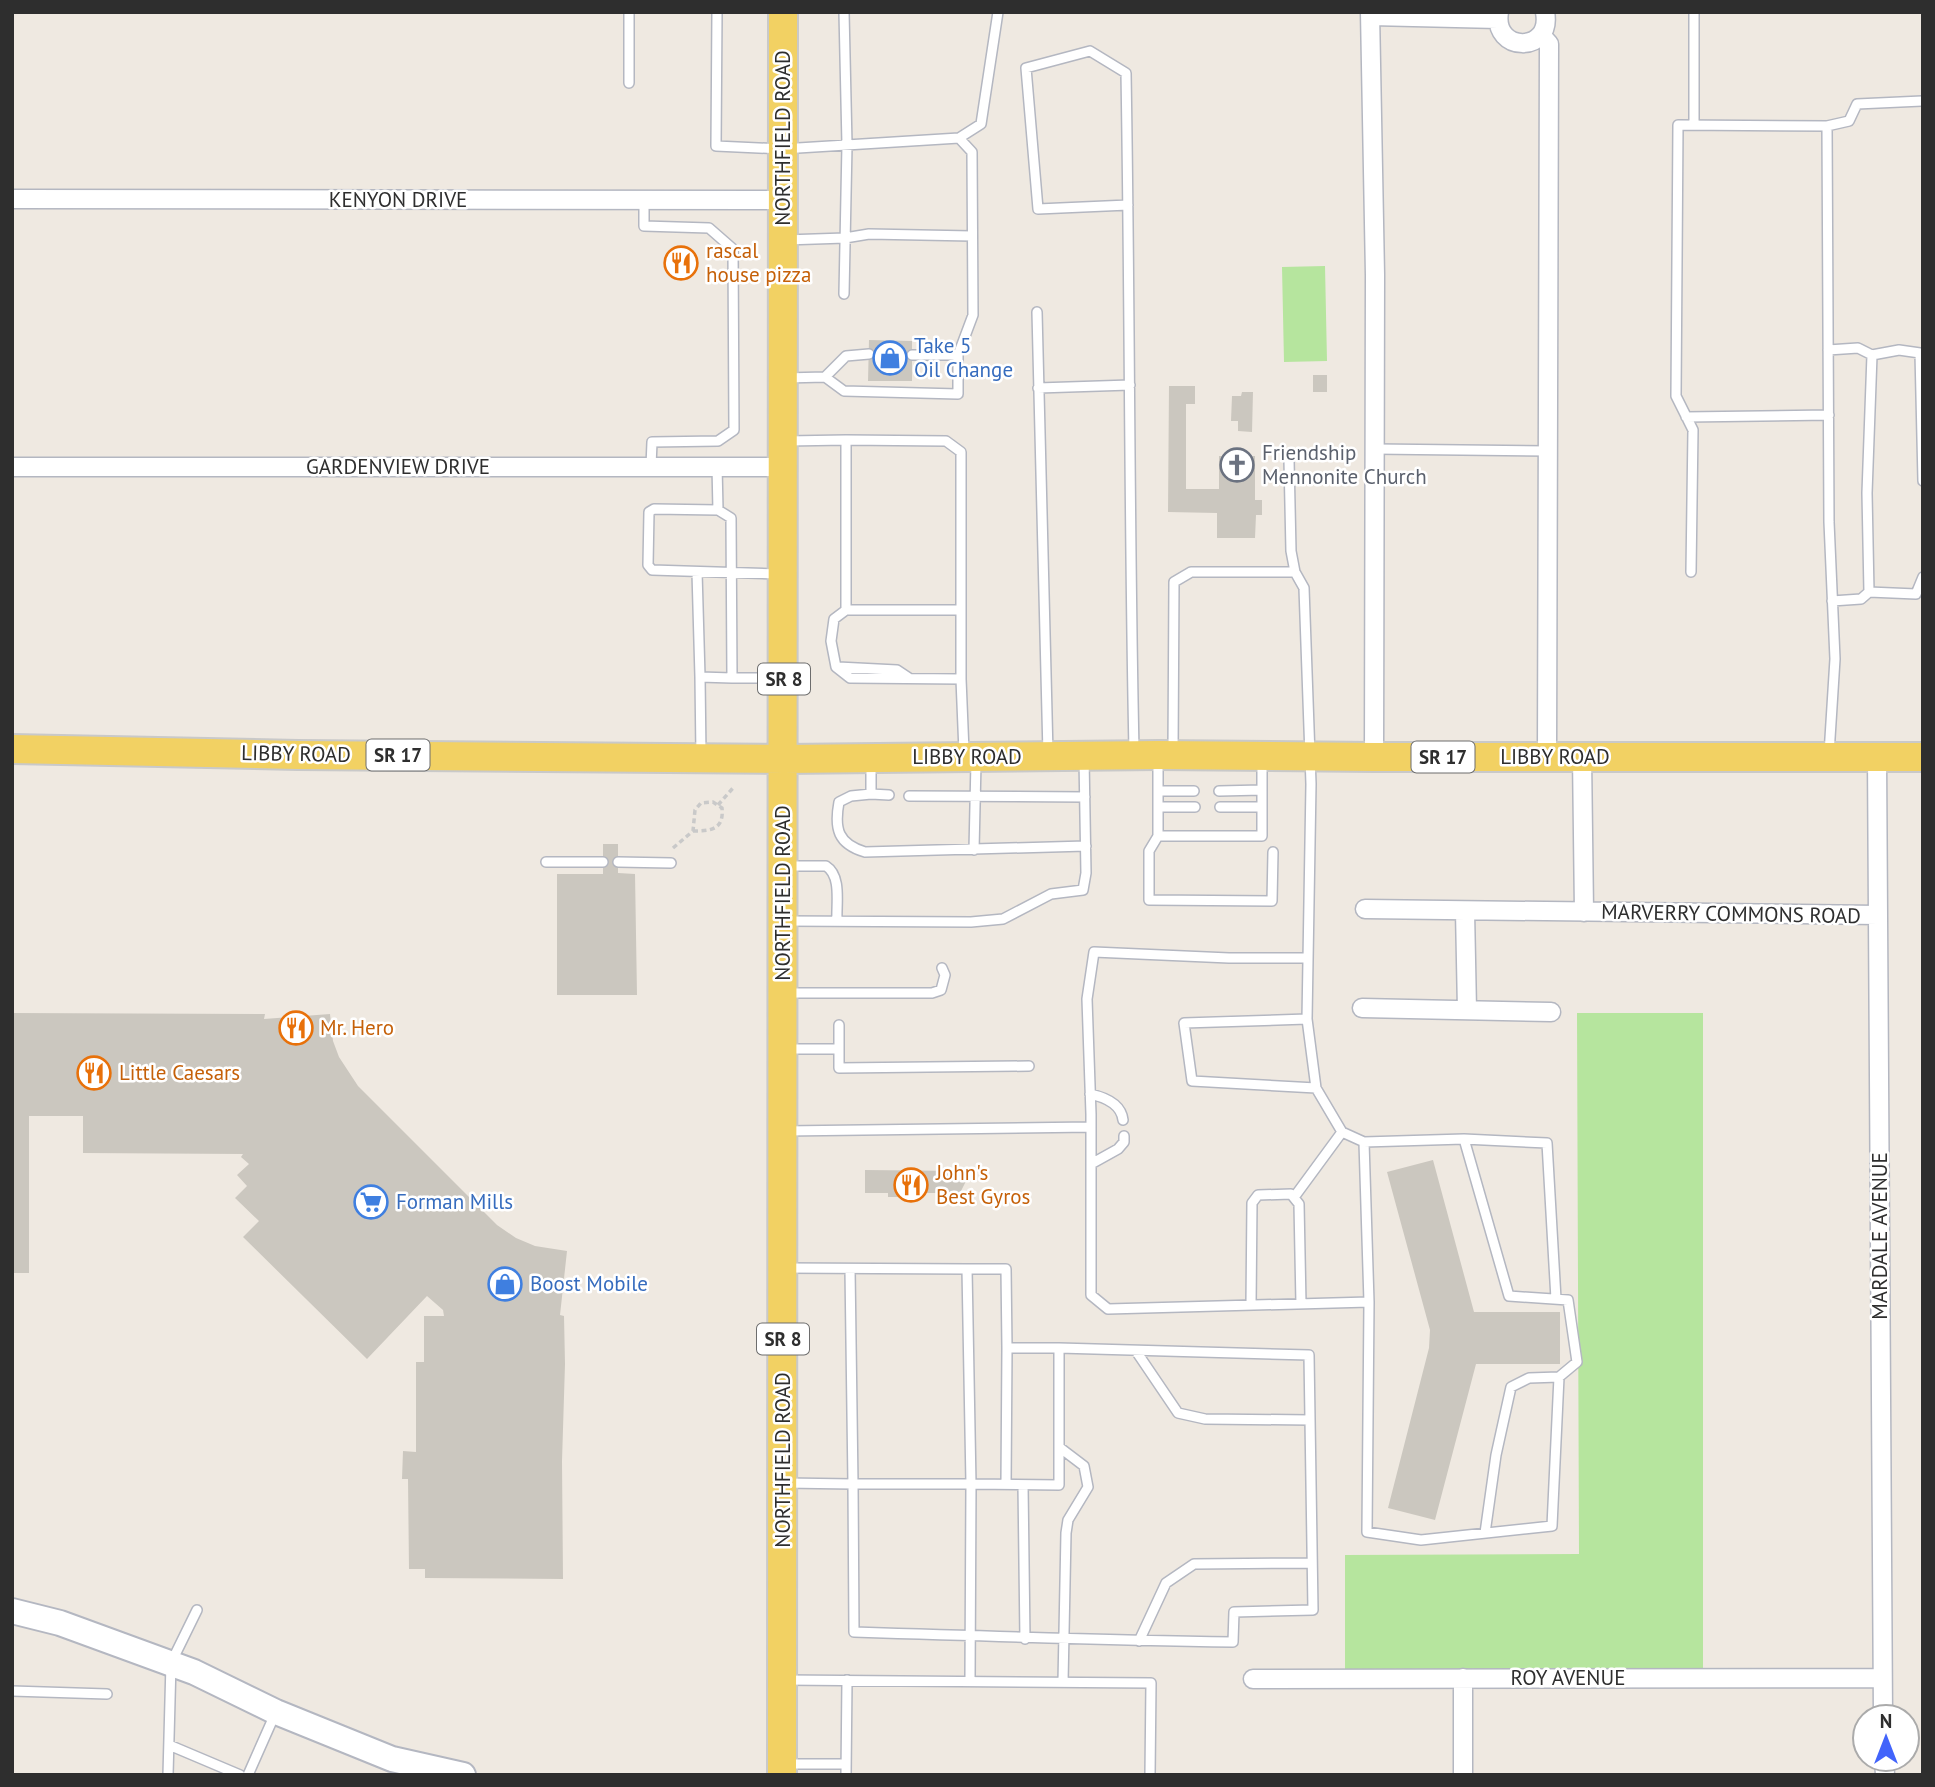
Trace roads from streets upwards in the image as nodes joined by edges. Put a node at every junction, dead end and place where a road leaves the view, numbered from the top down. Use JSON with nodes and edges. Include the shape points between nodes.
{"nodes":[{"id":1,"x":783,"y":12,"type":"edge"},
{"id":2,"x":1545,"y":12,"type":"edge"},
{"id":3,"x":1370,"y":14,"type":"edge"},
{"id":4,"x":1498,"y":16,"type":"edge"},
{"id":5,"x":1541,"y":35,"type":"junction"},
{"id":6,"x":12,"y":199,"type":"edge"},
{"id":7,"x":784,"y":200,"type":"junction"},
{"id":8,"x":784,"y":454,"type":"junction"},
{"id":9,"x":12,"y":467,"type":"edge"},
{"id":10,"x":12,"y":749,"type":"edge"},
{"id":11,"x":1582,"y":756,"type":"junction"},
{"id":12,"x":1877,"y":756,"type":"junction"},
{"id":13,"x":1374,"y":757,"type":"junction"},
{"id":14,"x":1547,"y":757,"type":"junction"},
{"id":15,"x":1923,"y":757,"type":"edge"},
{"id":16,"x":784,"y":759,"type":"junction"},
{"id":17,"x":1365,"y":909,"type":"dead end"},
{"id":18,"x":1465,"y":911,"type":"junction"},
{"id":19,"x":1584,"y":912,"type":"junction"},
{"id":20,"x":1878,"y":915,"type":"junction"},
{"id":21,"x":1362,"y":1008,"type":"dead end"},
{"id":22,"x":1466,"y":1010,"type":"junction"},
{"id":23,"x":1551,"y":1012,"type":"dead end"},
{"id":24,"x":12,"y":1612,"type":"edge"},
{"id":25,"x":1464,"y":1678,"type":"junction"},
{"id":26,"x":1882,"y":1678,"type":"junction"},
{"id":27,"x":1253,"y":1679,"type":"dead end"},
{"id":28,"x":1883,"y":1703,"type":"edge"},
{"id":29,"x":782,"y":1769,"type":"edge"},
{"id":30,"x":450,"y":1773,"type":"edge"},
{"id":31,"x":1464,"y":1775,"type":"edge"}],
"edges":[{"from":1,"to":7,"type":"main road","name":"NORTHFIELD ROAD","number":"SR 8"},
{"from":2,"to":5,"type":"street","via":[[1547,22]]},
{"from":3,"to":4,"type":"street"},
{"from":3,"to":13,"type":"street","via":[[1375,275]]},
{"from":4,"to":5,"type":"street","via":[[1500,30],[1512,42],[1532,42]]},
{"from":5,"to":14,"type":"street","via":[[1549,44]]},
{"from":6,"to":7,"type":"street","name":"KENYON DRIVE"},
{"from":7,"to":8,"type":"main road","name":"NORTHFIELD ROAD","number":"SR 8"},
{"from":8,"to":9,"type":"street","name":"GARDENVIEW DRIVE","via":[[717,466]]},
{"from":8,"to":16,"type":"main road","name":"NORTHFIELD ROAD","number":"SR 8"},
{"from":10,"to":16,"type":"main road","name":"LIBBY ROAD","number":"SR 17"},
{"from":11,"to":12,"type":"main road","name":"LIBBY ROAD","number":"SR 17"},
{"from":11,"to":14,"type":"main road","name":"LIBBY ROAD","number":"SR 17"},
{"from":11,"to":19,"type":"street","name":"MARVERRY COMMONS ROAD"},
{"from":12,"to":15,"type":"main road","name":"LIBBY ROAD","number":"SR 17"},
{"from":12,"to":20,"type":"street","name":"MARDALE AVENUE"},
{"from":13,"to":14,"type":"main road","name":"LIBBY ROAD","number":"SR 17"},
{"from":13,"to":16,"type":"main road","name":"LIBBY ROAD","number":"SR 17"},
{"from":16,"to":29,"type":"main road","name":"NORTHFIELD ROAD","number":"SR 8"},
{"from":17,"to":18,"type":"street","name":"MARVERRY COMMONS ROAD"},
{"from":18,"to":19,"type":"street","name":"MARVERRY COMMONS ROAD"},
{"from":18,"to":22,"type":"street"},
{"from":19,"to":20,"type":"street","name":"MARVERRY COMMONS ROAD"},
{"from":20,"to":26,"type":"street","name":"MARDALE AVENUE"},
{"from":21,"to":22,"type":"street"},
{"from":22,"to":23,"type":"street"},
{"from":24,"to":30,"type":"street","via":[[60,1623],[171,1663],[392,1759]]},
{"from":25,"to":26,"type":"street","name":"ROY AVENUE"},
{"from":25,"to":27,"type":"street","name":"ROY AVENUE"},
{"from":25,"to":31,"type":"street"},
{"from":26,"to":28,"type":"street","name":"MARDALE AVENUE"}]}
